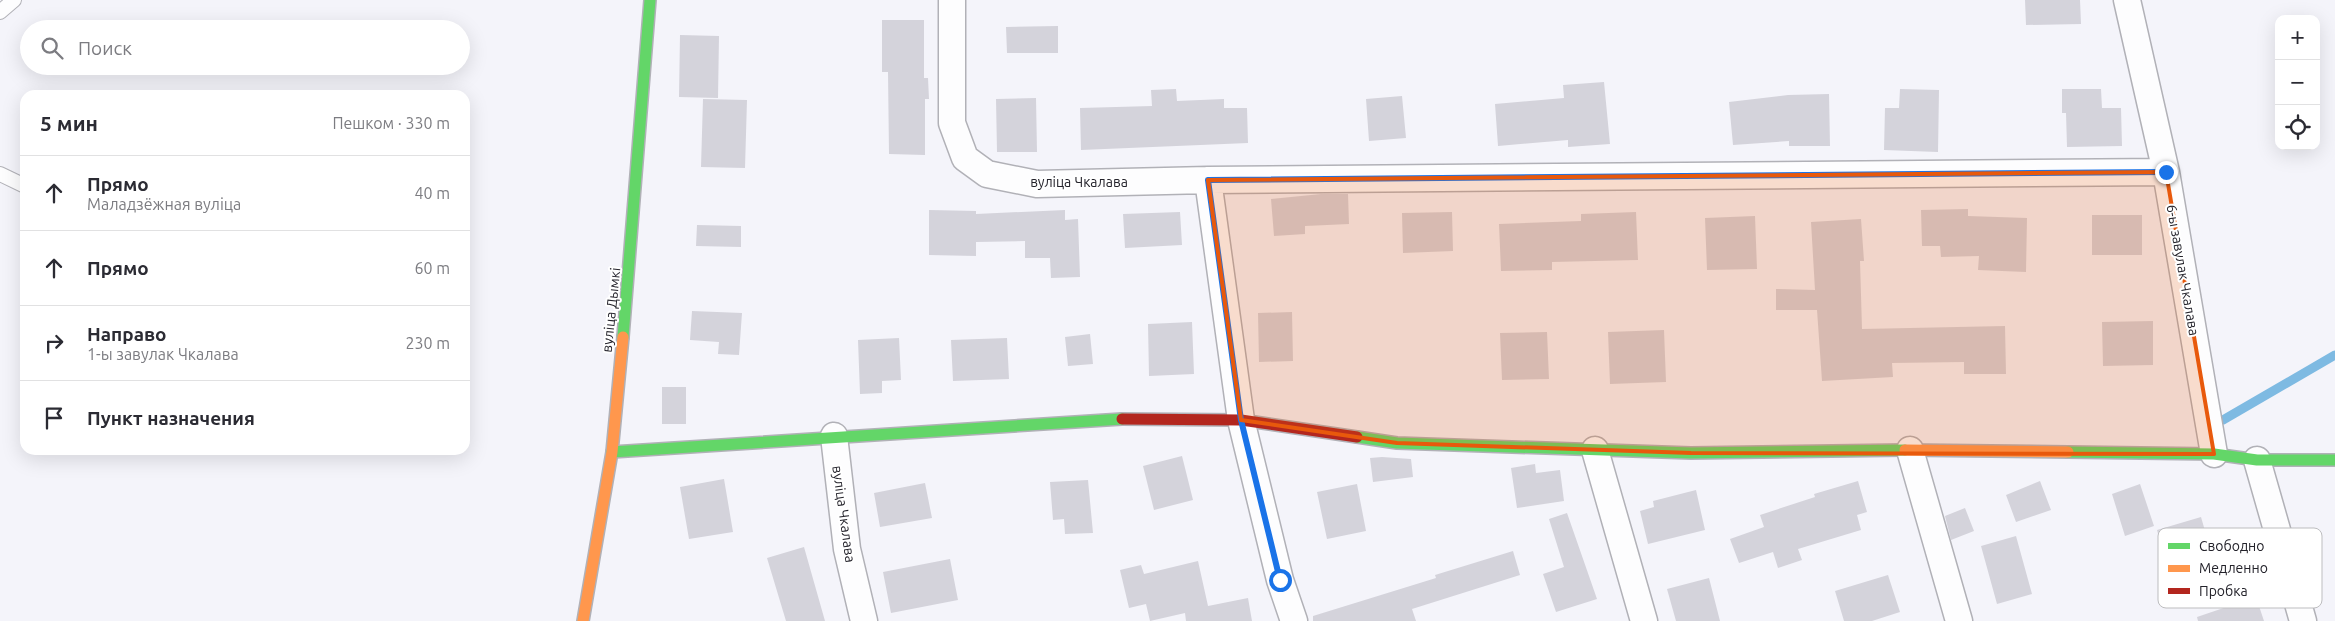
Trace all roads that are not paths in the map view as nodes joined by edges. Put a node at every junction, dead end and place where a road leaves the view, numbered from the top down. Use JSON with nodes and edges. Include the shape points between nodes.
{"nodes":[{"id":1,"x":14,"y":0,"type":"edge"},
{"id":2,"x":650,"y":0,"type":"edge"},
{"id":3,"x":952,"y":0,"type":"edge"},
{"id":4,"x":2127,"y":0,"type":"edge"},
{"id":5,"x":0,"y":12,"type":"edge"},
{"id":6,"x":2166,"y":172,"type":"junction"},
{"id":7,"x":0,"y":174,"type":"edge"},
{"id":8,"x":1208,"y":180,"type":"junction"},
{"id":9,"x":20,"y":184,"type":"edge"},
{"id":10,"x":1241,"y":420,"type":"junction"},
{"id":11,"x":834,"y":436,"type":"junction"},
{"id":12,"x":1595,"y":450,"type":"junction"},
{"id":13,"x":1910,"y":450,"type":"junction"},
{"id":14,"x":612,"y":452,"type":"junction"},
{"id":15,"x":2214,"y":454,"type":"junction"},
{"id":16,"x":2257,"y":460,"type":"junction"},
{"id":17,"x":2335,"y":460,"type":"edge"},
{"id":18,"x":2276,"y":528,"type":"edge"},
{"id":19,"x":2299,"y":608,"type":"edge"},
{"id":20,"x":583,"y":621,"type":"edge"},
{"id":21,"x":864,"y":621,"type":"edge"},
{"id":22,"x":1294,"y":621,"type":"edge"},
{"id":23,"x":1644,"y":621,"type":"edge"},
{"id":24,"x":1959,"y":621,"type":"edge"},
{"id":25,"x":2303,"y":621,"type":"edge"}],
"edges":[{"from":1,"to":5,"type":"lane"},
{"from":2,"to":14,"type":"street","name":"вуліца Дымкі"},
{"from":3,"to":8,"type":"street","name":"вуліца Чкалава","via":[[952,123],[965,158],[987,174],[1037,184]]},
{"from":4,"to":6,"type":"street","name":"6-ы завулак Чкалава"},
{"from":6,"to":8,"type":"street","name":"вуліца Чкалава"},
{"from":6,"to":15,"type":"street","name":"6-ы завулак Чкалава"},
{"from":7,"to":9,"type":"lane"},
{"from":8,"to":10,"type":"street"},
{"from":10,"to":11,"type":"street","via":[[1111,420]]},
{"from":10,"to":12,"type":"street","via":[[1397,443]]},
{"from":10,"to":22,"type":"street","via":[[1280,580]]},
{"from":11,"to":14,"type":"street"},
{"from":11,"to":21,"type":"street","name":"вуліца Чкалава","via":[[847,549]]},
{"from":12,"to":13,"type":"street","via":[[1691,453]]},
{"from":12,"to":23,"type":"street"},
{"from":13,"to":15,"type":"street"},
{"from":13,"to":24,"type":"street"},
{"from":14,"to":20,"type":"street","name":"вуліца Дымкі"},
{"from":15,"to":16,"type":"street"},
{"from":16,"to":17,"type":"street"},
{"from":16,"to":18,"type":"street"},
{"from":19,"to":25,"type":"street"}]}
